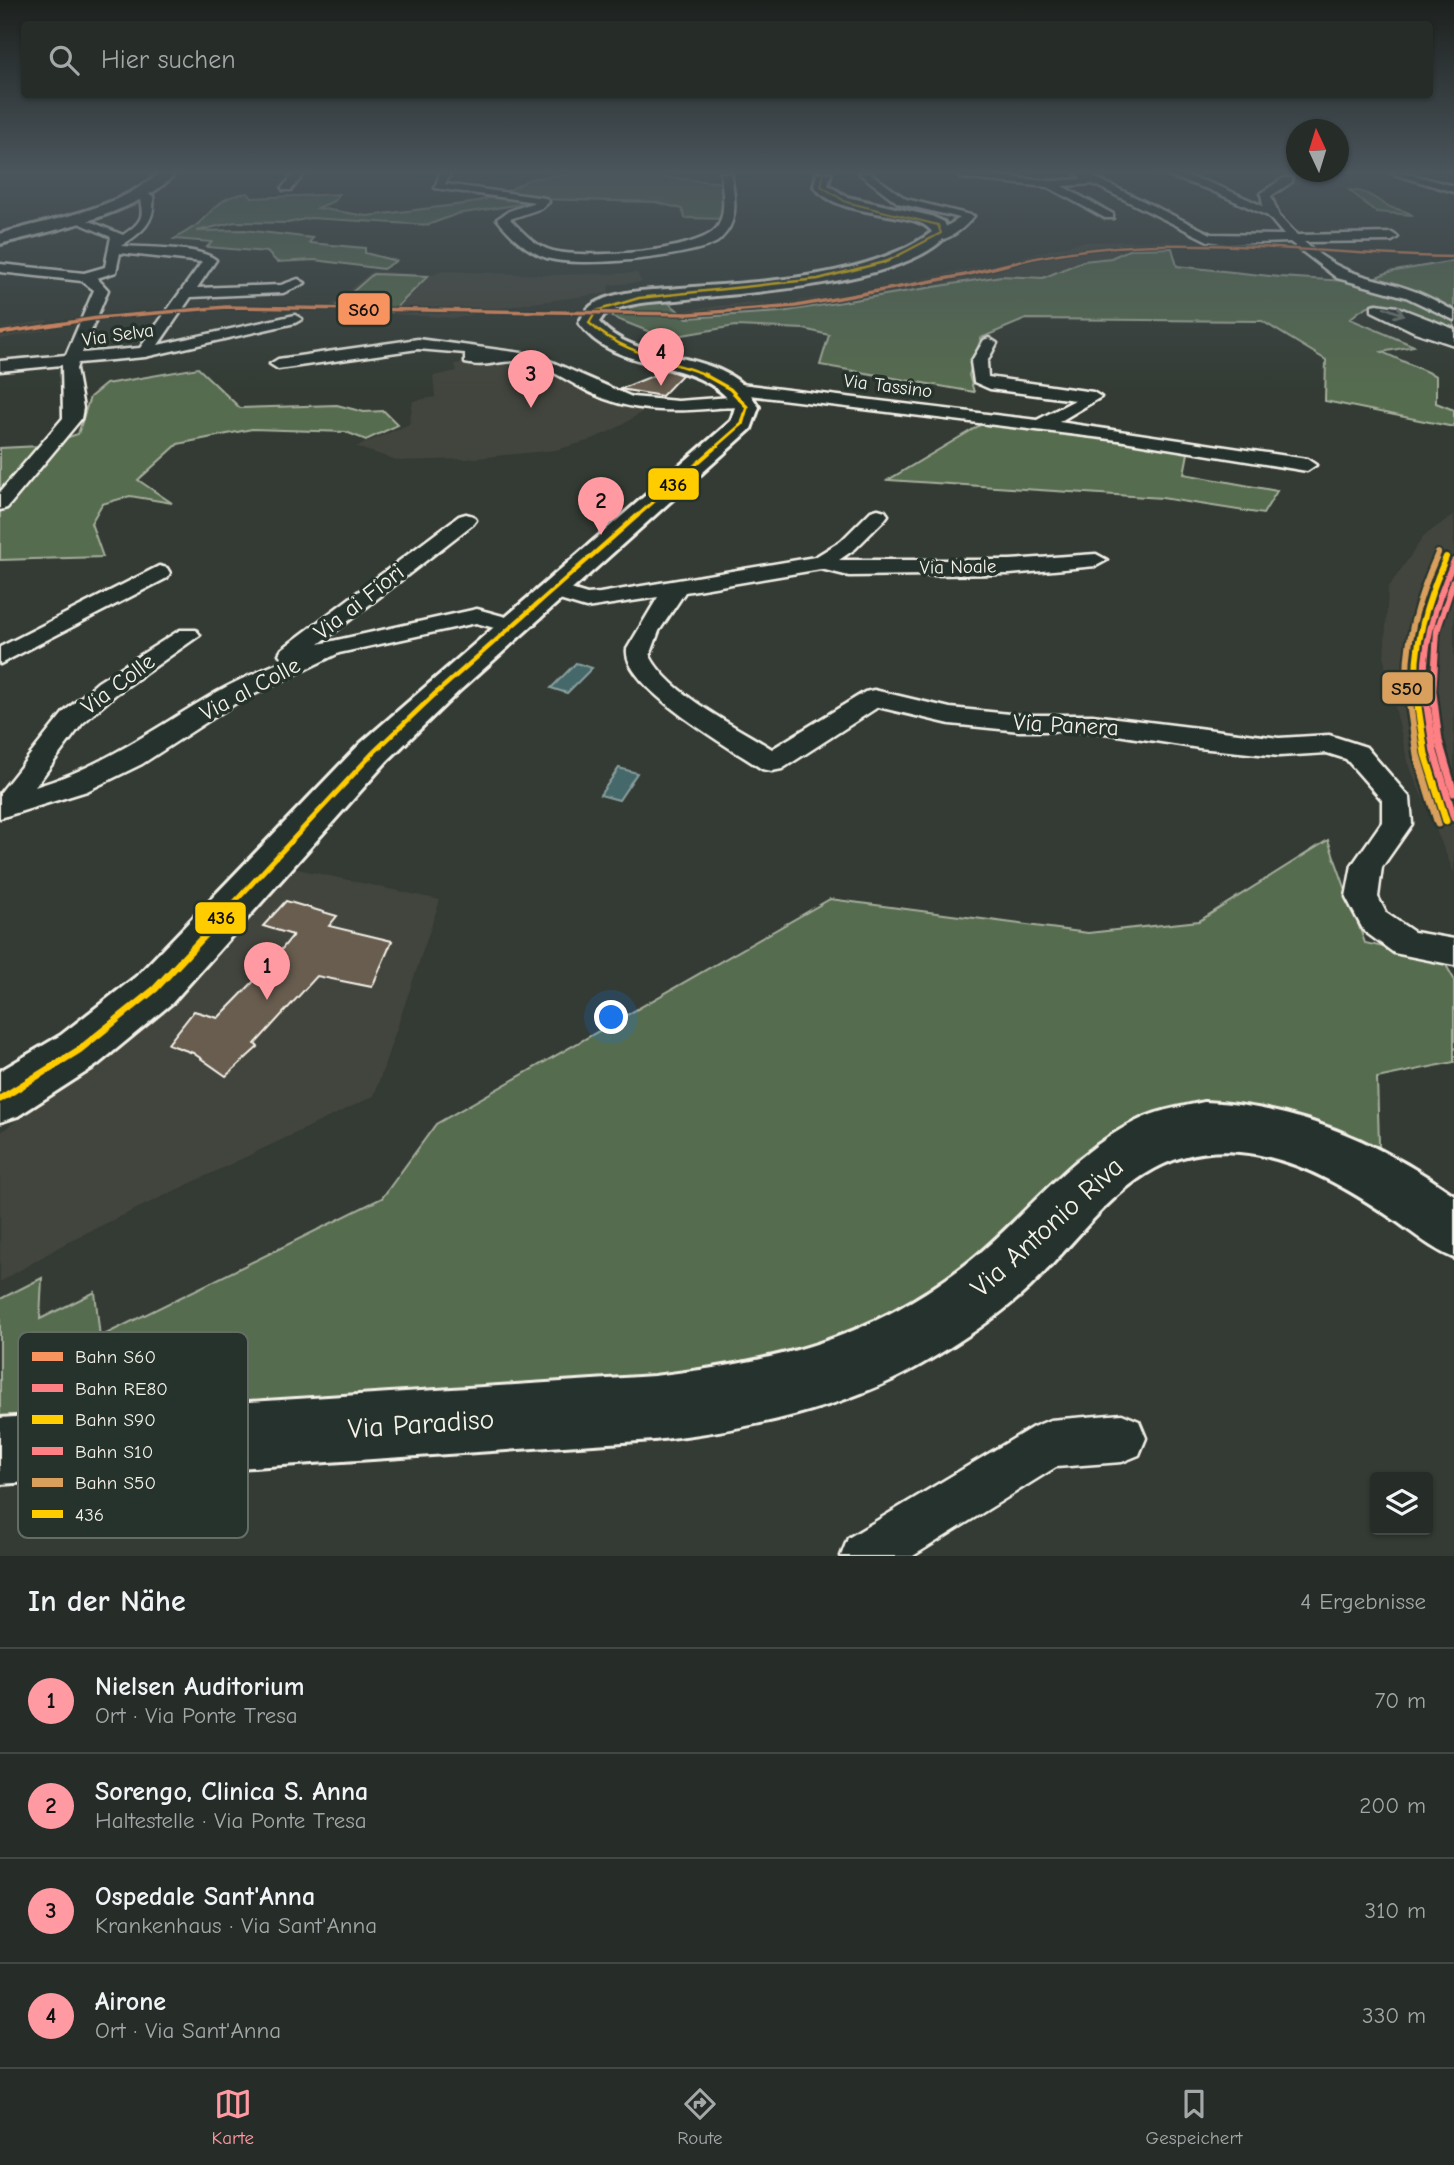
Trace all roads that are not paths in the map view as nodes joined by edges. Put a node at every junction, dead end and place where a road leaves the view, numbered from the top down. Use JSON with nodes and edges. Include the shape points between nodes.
{"nodes":[{"id":1,"x":115,"y":246,"type":"joint"},
{"id":2,"x":530,"y":246,"type":"edge"},
{"id":3,"x":688,"y":246,"type":"edge"},
{"id":4,"x":921,"y":246,"type":"edge"},
{"id":5,"x":1303,"y":246,"type":"edge"},
{"id":6,"x":0,"y":268,"type":"edge"},
{"id":7,"x":85,"y":277,"type":"junction"},
{"id":8,"x":298,"y":283,"type":"dead end"},
{"id":9,"x":184,"y":293,"type":"junction"},
{"id":10,"x":1454,"y":316,"type":"edge"},
{"id":11,"x":295,"y":319,"type":"dead end"},
{"id":12,"x":1454,"y":333,"type":"edge"},
{"id":13,"x":1454,"y":340,"type":"edge"},
{"id":14,"x":989,"y":343,"type":"dead end"},
{"id":15,"x":145,"y":352,"type":"junction"},
{"id":16,"x":71,"y":361,"type":"junction"},
{"id":17,"x":278,"y":364,"type":"dead end"},
{"id":18,"x":0,"y":366,"type":"edge"},
{"id":19,"x":738,"y":394,"type":"junction"},
{"id":20,"x":1040,"y":426,"type":"junction"},
{"id":21,"x":1307,"y":465,"type":"dead end"},
{"id":22,"x":0,"y":503,"type":"edge"},
{"id":23,"x":878,"y":515,"type":"dead end"},
{"id":24,"x":466,"y":520,"type":"dead end"},
{"id":25,"x":1096,"y":560,"type":"dead end"},
{"id":26,"x":821,"y":562,"type":"junction"},
{"id":27,"x":159,"y":573,"type":"dead end"},
{"id":28,"x":678,"y":586,"type":"junction"},
{"id":29,"x":554,"y":591,"type":"junction"},
{"id":30,"x":513,"y":626,"type":"junction"},
{"id":31,"x":188,"y":635,"type":"dead end"},
{"id":32,"x":0,"y":657,"type":"edge"},
{"id":33,"x":253,"y":684,"type":"junction"},
{"id":34,"x":2,"y":808,"type":"edge"},
{"id":35,"x":1454,"y":952,"type":"edge"},
{"id":36,"x":0,"y":1099,"type":"edge"},
{"id":37,"x":1454,"y":1230,"type":"edge"},
{"id":38,"x":837,"y":1371,"type":"joint"},
{"id":39,"x":248,"y":1435,"type":"edge"},
{"id":40,"x":1122,"y":1438,"type":"dead end"},
{"id":41,"x":18,"y":1450,"type":"edge"},
{"id":42,"x":0,"y":1451,"type":"edge"},
{"id":43,"x":866,"y":1556,"type":"edge"}],
"edges":[{"from":1,"to":7,"type":"street","via":[[111,269]]},
{"from":1,"to":9,"type":"street","via":[[208,257]]},
{"from":2,"to":3,"type":"street","via":[[560,256],[621,257]]},
{"from":4,"to":19,"type":"main road","via":[[873,265],[792,281],[618,302],[596,311],[589,323],[607,340],[708,374]]},
{"from":5,"to":10,"type":"street","via":[[1322,264],[1343,275],[1407,292]]},
{"from":6,"to":7,"type":"street"},
{"from":7,"to":16,"type":"street","via":[[101,290]]},
{"from":8,"to":9,"type":"street","via":[[283,289]]},
{"from":9,"to":15,"type":"street"},
{"from":11,"to":15,"type":"street","name":"Via Selva"},
{"from":13,"to":12,"type":"street","one_way":true,"via":[[1377,308],[1393,308]]},
{"from":14,"to":20,"type":"street","via":[[979,362],[980,379],[1093,397]]},
{"from":15,"to":16,"type":"street","name":"Via Selva"},
{"from":16,"to":18,"type":"street","name":"Via Selva"},
{"from":16,"to":22,"type":"street","via":[[72,419]]},
{"from":17,"to":19,"type":"street","name":"Via Tassino","via":[[418,344],[465,348],[477,353],[471,360],[486,362],[498,356],[530,356],[615,397],[639,402],[687,404]]},
{"from":19,"to":20,"type":"street","name":"Via Tassino"},
{"from":19,"to":29,"type":"main road","via":[[746,418],[735,432]]},
{"from":20,"to":21,"type":"street","name":"Via Tassino"},
{"from":23,"to":26,"type":"street","name":"Via Noale","via":[[848,545]]},
{"from":24,"to":33,"type":"street","name":"Via ai Fiori"},
{"from":25,"to":26,"type":"street","name":"Via Noale","via":[[1010,567],[849,569]]},
{"from":26,"to":28,"type":"street","name":"Via Noale"},
{"from":27,"to":32,"type":"street"},
{"from":28,"to":29,"type":"street","name":"Via Noale","via":[[586,601]]},
{"from":28,"to":35,"type":"street","name":"Via Panera","via":[[642,642],[637,653],[641,665],[664,689],[772,762],[874,698],[985,720],[1092,723],[1279,747],[1329,744],[1356,753],[1396,798],[1397,824],[1367,865],[1362,897],[1375,922],[1406,944]]},
{"from":29,"to":30,"type":"main road"},
{"from":30,"to":33,"type":"street","name":"Via al Colle","via":[[477,616],[424,625],[332,647]]},
{"from":30,"to":36,"type":"main road","via":[[374,752],[155,989],[79,1050]]},
{"from":31,"to":34,"type":"street","name":"Via Colle","via":[[107,688],[73,718]]},
{"from":33,"to":34,"type":"street","name":"Via al Colle","via":[[132,758],[77,784]]},
{"from":37,"to":38,"type":"main road","name":"Via Antonio Riva","via":[[1380,1176],[1312,1144],[1240,1128],[1178,1133],[1122,1157],[973,1296],[928,1327]]},
{"from":38,"to":39,"type":"main road","name":"Via Paradiso","via":[[715,1402]]},
{"from":40,"to":43,"type":"street","via":[[1050,1444]]},
{"from":41,"to":42,"type":"main road","name":"Via Paradiso"}]}
